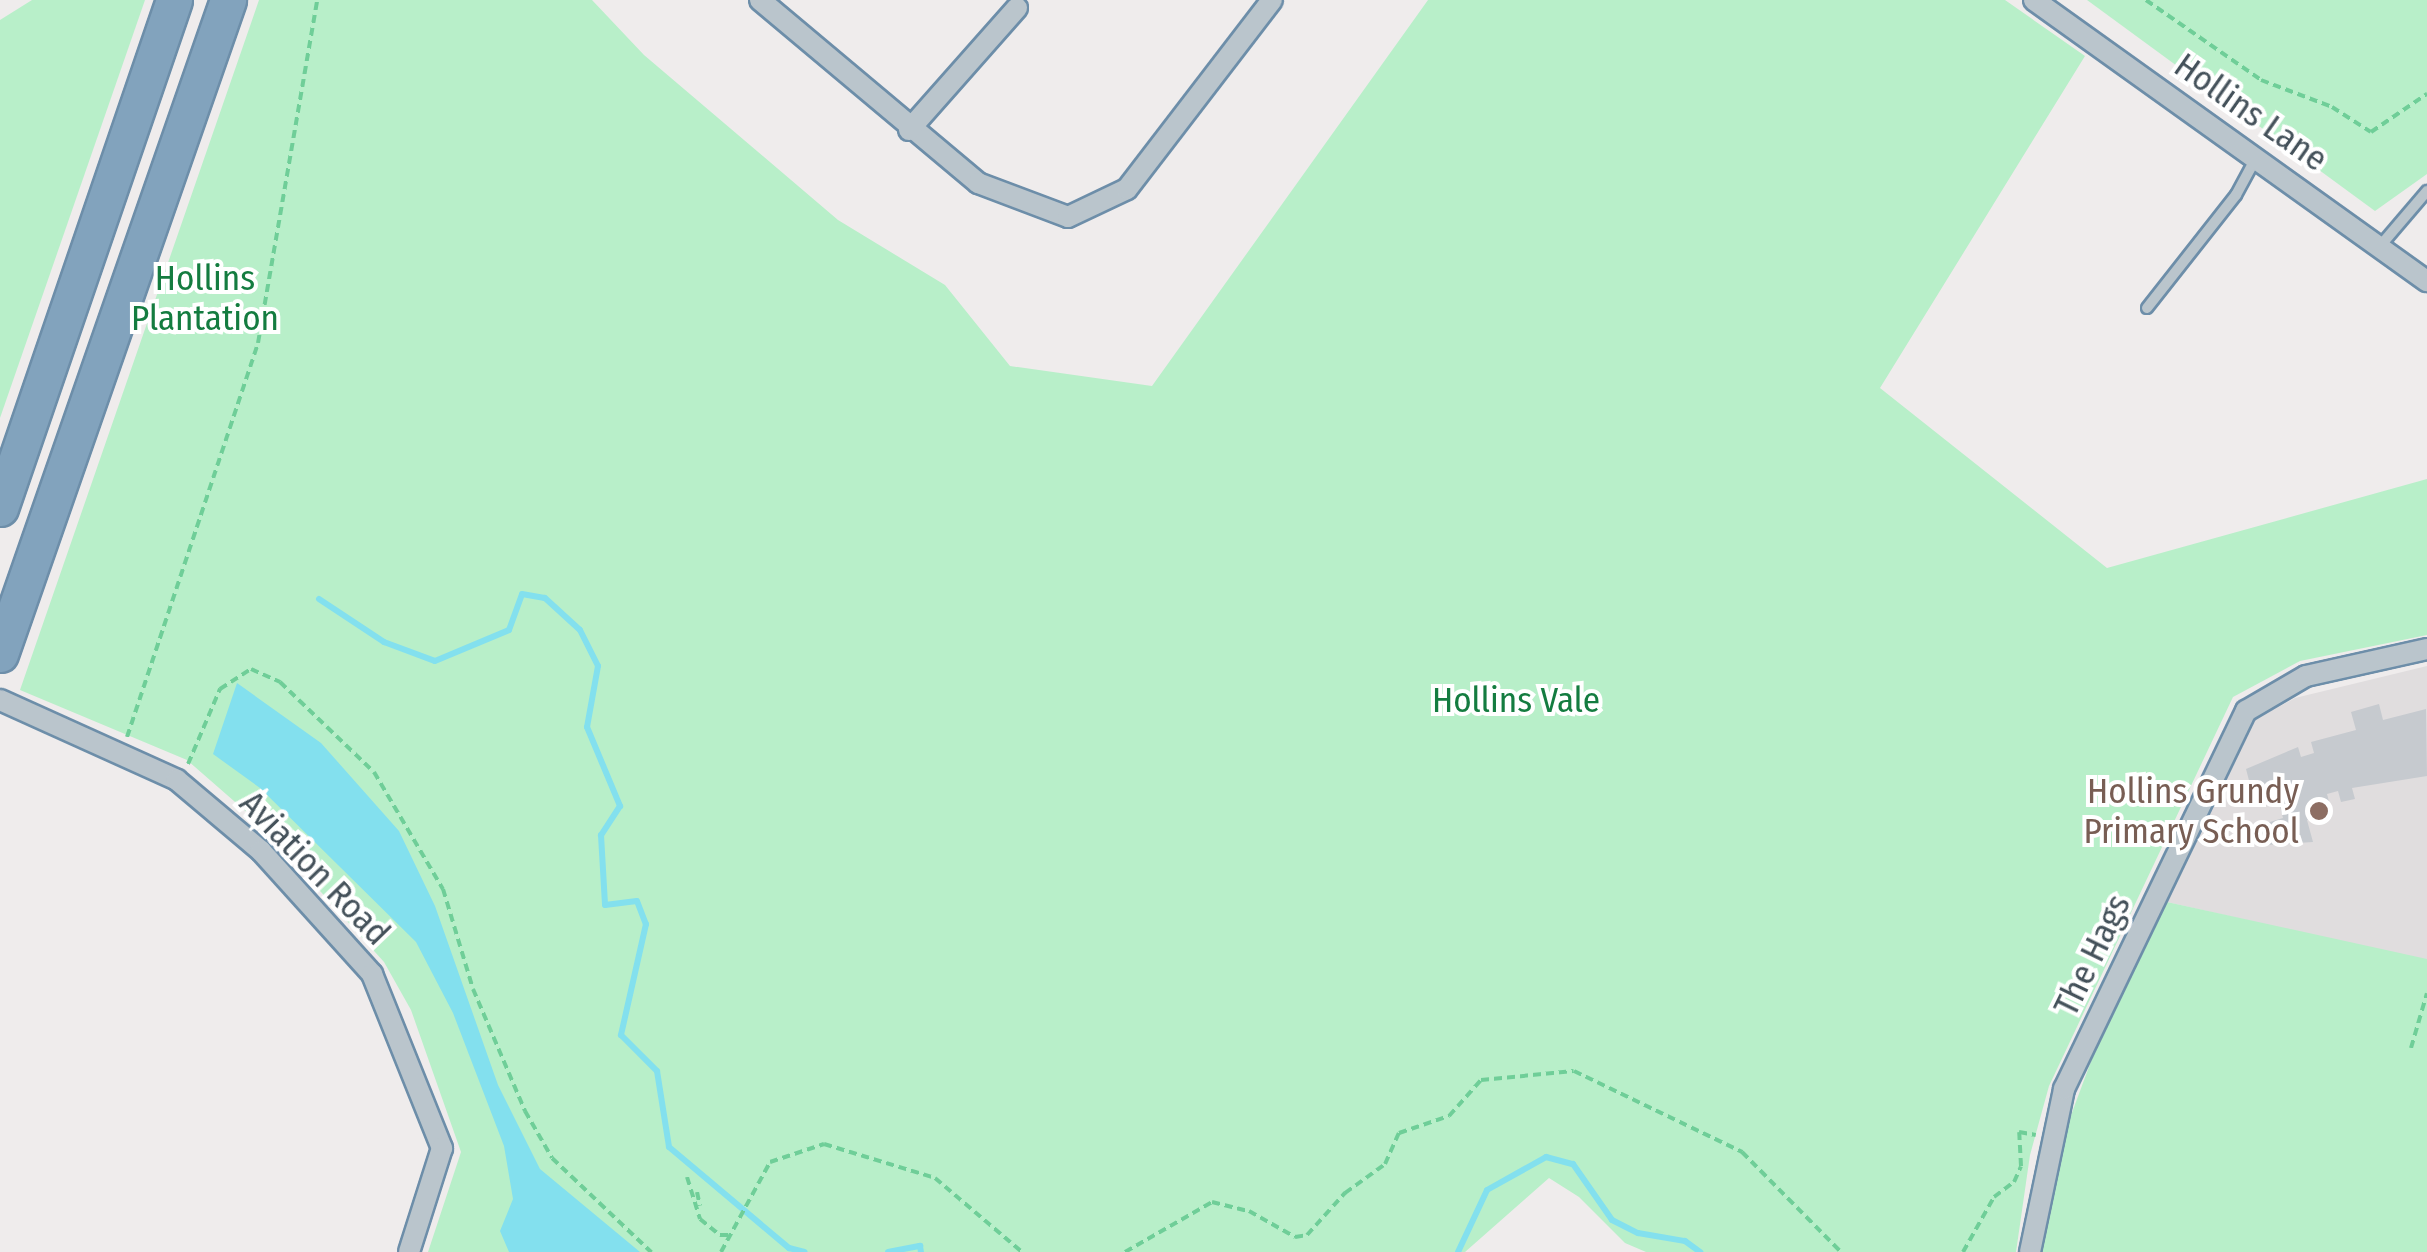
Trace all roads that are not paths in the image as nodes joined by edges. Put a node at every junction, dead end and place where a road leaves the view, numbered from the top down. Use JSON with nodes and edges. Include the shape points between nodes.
{"nodes":[{"id":1,"x":174,"y":0,"type":"edge"},
{"id":2,"x":228,"y":0,"type":"edge"},
{"id":3,"x":760,"y":0,"type":"edge"},
{"id":4,"x":1272,"y":0,"type":"edge"},
{"id":5,"x":2034,"y":0,"type":"edge"},
{"id":6,"x":1017,"y":8,"type":"dead end"},
{"id":7,"x":909,"y":130,"type":"junction"},
{"id":8,"x":2257,"y":156,"type":"junction"},
{"id":9,"x":2427,"y":192,"type":"edge"},
{"id":10,"x":2382,"y":246,"type":"junction"},
{"id":11,"x":2427,"y":281,"type":"edge"},
{"id":12,"x":2146,"y":308,"type":"dead end"},
{"id":13,"x":0,"y":508,"type":"edge"},
{"id":14,"x":5,"y":640,"type":"edge"},
{"id":15,"x":2427,"y":649,"type":"edge"},
{"id":16,"x":0,"y":700,"type":"edge"},
{"id":17,"x":410,"y":1252,"type":"edge"},
{"id":18,"x":2030,"y":1252,"type":"edge"}],
"edges":[{"from":1,"to":13,"type":"highway"},
{"from":2,"to":14,"type":"highway"},
{"from":3,"to":7,"type":"street"},
{"from":4,"to":7,"type":"street","via":[[1127,190],[1068,217],[978,183]]},
{"from":5,"to":8,"type":"street","name":"Hollins Lane"},
{"from":6,"to":7,"type":"street"},
{"from":8,"to":10,"type":"street","name":"Hollins Lane"},
{"from":8,"to":12,"type":"lane","via":[[2236,195]]},
{"from":9,"to":10,"type":"lane"},
{"from":10,"to":11,"type":"street","name":"Hollins Lane"},
{"from":15,"to":18,"type":"street","name":"The Hags","via":[[2306,676],[2246,710],[2064,1089]]},
{"from":16,"to":17,"type":"street","name":"Aviation Road","via":[[177,780],[261,851],[372,974],[442,1148]]}]}
